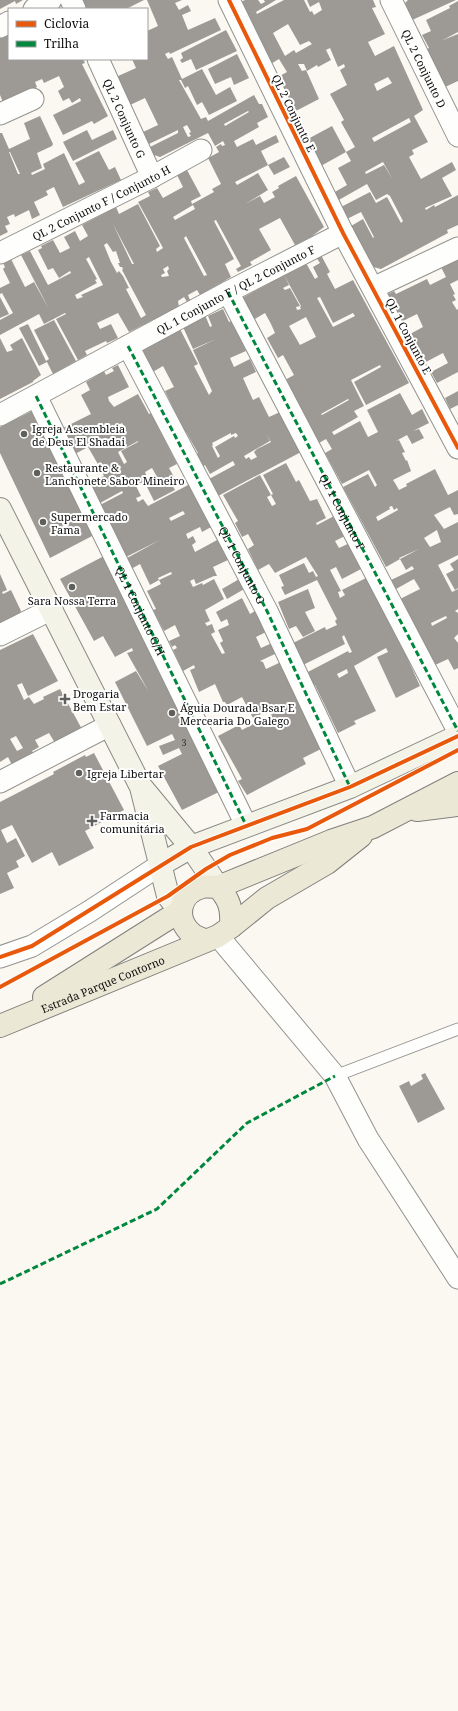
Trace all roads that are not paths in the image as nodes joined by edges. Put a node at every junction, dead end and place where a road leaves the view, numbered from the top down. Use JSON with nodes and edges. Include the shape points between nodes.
{"nodes":[{"id":1,"x":51,"y":0,"type":"edge"},
{"id":2,"x":229,"y":0,"type":"edge"},
{"id":3,"x":391,"y":0,"type":"edge"},
{"id":4,"x":36,"y":8,"type":"edge"},
{"id":5,"x":98,"y":60,"type":"edge"},
{"id":6,"x":33,"y":99,"type":"dead end"},
{"id":7,"x":0,"y":114,"type":"edge"},
{"id":8,"x":458,"y":136,"type":"edge"},
{"id":9,"x":201,"y":150,"type":"dead end"},
{"id":10,"x":152,"y":177,"type":"junction"},
{"id":11,"x":343,"y":233,"type":"junction"},
{"id":12,"x":458,"y":248,"type":"edge"},
{"id":13,"x":0,"y":253,"type":"edge"},
{"id":14,"x":373,"y":288,"type":"junction"},
{"id":15,"x":228,"y":292,"type":"junction"},
{"id":16,"x":128,"y":346,"type":"junction"},
{"id":17,"x":36,"y":396,"type":"junction"},
{"id":18,"x":0,"y":415,"type":"edge"},
{"id":19,"x":458,"y":448,"type":"edge"},
{"id":20,"x":0,"y":509,"type":"edge"},
{"id":21,"x":52,"y":609,"type":"junction"},
{"id":22,"x":0,"y":635,"type":"edge"},
{"id":23,"x":110,"y":725,"type":"junction"},
{"id":24,"x":458,"y":731,"type":"edge"},
{"id":25,"x":458,"y":736,"type":"edge"},
{"id":26,"x":0,"y":782,"type":"edge"},
{"id":27,"x":458,"y":784,"type":"edge"},
{"id":28,"x":141,"y":787,"type":"junction"},
{"id":29,"x":350,"y":788,"type":"junction"},
{"id":30,"x":458,"y":805,"type":"edge"},
{"id":31,"x":404,"y":811,"type":"junction"},
{"id":32,"x":246,"y":825,"type":"junction"},
{"id":33,"x":373,"y":827,"type":"junction"},
{"id":34,"x":191,"y":847,"type":"junction"},
{"id":35,"x":160,"y":865,"type":"junction"},
{"id":36,"x":218,"y":887,"type":"junction"},
{"id":37,"x":180,"y":911,"type":"junction"},
{"id":38,"x":218,"y":935,"type":"junction"},
{"id":39,"x":0,"y":957,"type":"edge"},
{"id":40,"x":0,"y":1026,"type":"edge"},
{"id":41,"x":458,"y":1029,"type":"edge"},
{"id":42,"x":335,"y":1076,"type":"junction"},
{"id":43,"x":458,"y":1278,"type":"edge"}],
"edges":[{"from":1,"to":4,"type":"street"},
{"from":2,"to":11,"type":"street","name":"QL 2 Conjunto E"},
{"from":3,"to":8,"type":"street","name":"QL 2 Conjunto D"},
{"from":5,"to":10,"type":"street","name":"QL 2 Conjunto G"},
{"from":6,"to":7,"type":"street"},
{"from":9,"to":10,"type":"street","name":"QL 2 Conjunto F / Conjunto H"},
{"from":10,"to":13,"type":"street","name":"QL 2 Conjunto F / Conjunto H"},
{"from":11,"to":14,"type":"street","name":"QL 1 Conjunto E"},
{"from":11,"to":15,"type":"street","name":"QL 1 Conjunto F / QL 2 Conjunto F"},
{"from":12,"to":14,"type":"street"},
{"from":14,"to":19,"type":"street","name":"QL 1 Conjunto E"},
{"from":15,"to":16,"type":"street","name":"QL 1 Conjunto F / QL 2 Conjunto F"},
{"from":15,"to":24,"type":"street","name":"QL 1 Conjunto F"},
{"from":16,"to":17,"type":"street","name":"QL 1 Conjunto F / QL 2 Conjunto F"},
{"from":16,"to":29,"type":"street","name":"QL 1 Conjunto G","via":[[267,611]]},
{"from":17,"to":18,"type":"street","name":"QL 1 Conjunto F / QL 2 Conjunto F"},
{"from":17,"to":32,"type":"street","name":"QL 1 Conjunto G/H"},
{"from":20,"to":21,"type":"street"},
{"from":21,"to":22,"type":"street"},
{"from":21,"to":23,"type":"street"},
{"from":23,"to":26,"type":"street"},
{"from":23,"to":28,"type":"street"},
{"from":25,"to":29,"type":"street"},
{"from":27,"to":31,"type":"main road","name":"Estrada Parque Contorno"},
{"from":28,"to":34,"type":"street"},
{"from":28,"to":35,"type":"street"},
{"from":29,"to":32,"type":"street"},
{"from":30,"to":31,"type":"main road"},
{"from":31,"to":33,"type":"main road","name":"Estrada Parque Contorno"},
{"from":32,"to":34,"type":"street"},
{"from":33,"to":36,"type":"main road","name":"Estrada Parque Contorno","via":[[331,841]]},
{"from":33,"to":38,"type":"main road","name":"Estrada Parque Contorno","via":[[327,863],[267,898]]},
{"from":34,"to":35,"type":"street"},
{"from":34,"to":36,"type":"street"},
{"from":35,"to":37,"type":"street","via":[[168,896]]},
{"from":35,"to":39,"type":"street","via":[[32,946]]},
{"from":36,"to":37,"type":"main road","via":[[204,886],[193,890],[185,899]]},
{"from":36,"to":38,"type":"main road","via":[[230,904]]},
{"from":37,"to":38,"type":"main road","via":[[183,924],[193,935]]},
{"from":37,"to":40,"type":"main road","name":"Estrada Parque Contorno"},
{"from":38,"to":40,"type":"main road","name":"Estrada Parque Contorno"},
{"from":38,"to":42,"type":"street"},
{"from":41,"to":42,"type":"lane"},
{"from":42,"to":43,"type":"street","via":[[368,1139]]}]}
